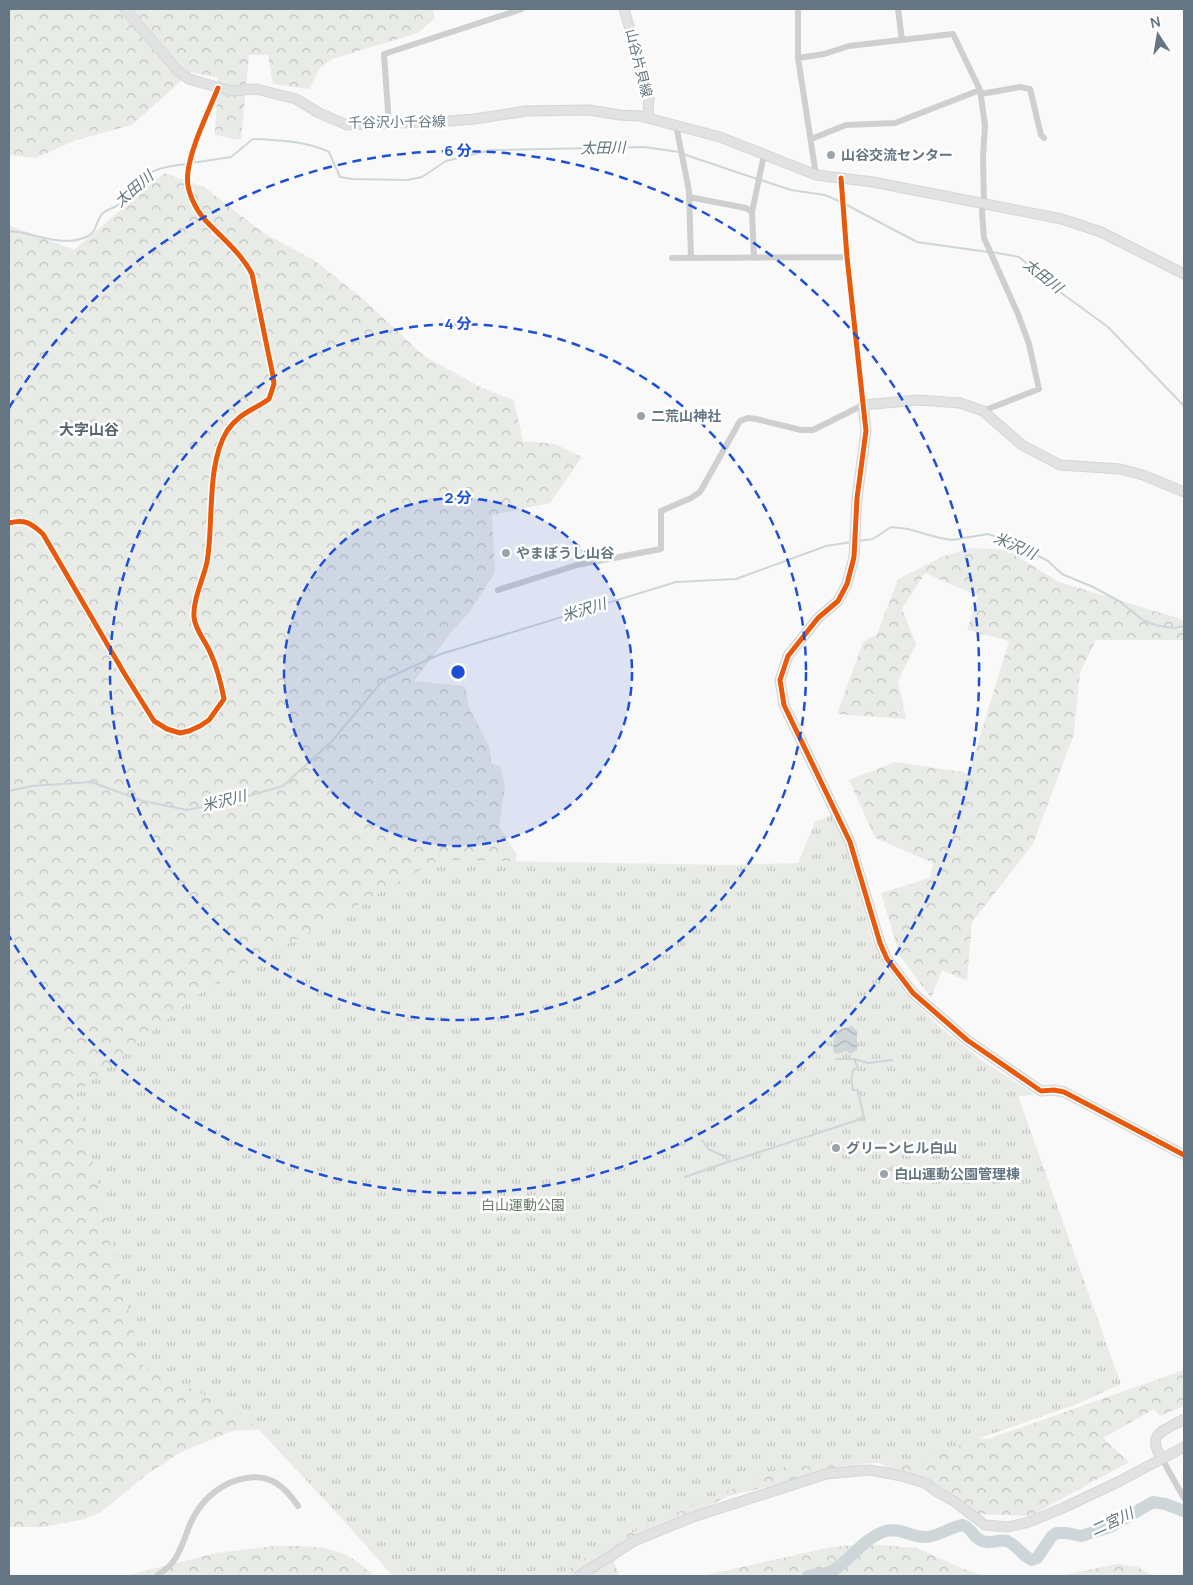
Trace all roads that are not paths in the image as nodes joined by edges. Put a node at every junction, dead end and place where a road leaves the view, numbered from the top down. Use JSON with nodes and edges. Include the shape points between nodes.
{"nodes":[{"id":1,"x":125,"y":9,"type":"edge"},
{"id":2,"x":522,"y":9,"type":"edge"},
{"id":3,"x":624,"y":9,"type":"edge"},
{"id":4,"x":798,"y":9,"type":"edge"},
{"id":5,"x":898,"y":9,"type":"edge"},
{"id":6,"x":902,"y":40,"type":"junction"},
{"id":7,"x":798,"y":58,"type":"junction"},
{"id":8,"x":218,"y":88,"type":"junction"},
{"id":9,"x":981,"y":92,"type":"junction"},
{"id":10,"x":648,"y":118,"type":"junction"},
{"id":11,"x":389,"y":125,"type":"junction"},
{"id":12,"x":676,"y":125,"type":"junction"},
{"id":13,"x":1044,"y":138,"type":"dead end"},
{"id":14,"x":812,"y":139,"type":"junction"},
{"id":15,"x":764,"y":155,"type":"junction"},
{"id":16,"x":816,"y":175,"type":"junction"},
{"id":17,"x":842,"y":178,"type":"junction"},
{"id":18,"x":689,"y":197,"type":"junction"},
{"id":19,"x":984,"y":203,"type":"junction"},
{"id":20,"x":752,"y":212,"type":"junction"},
{"id":21,"x":847,"y":257,"type":"junction"},
{"id":22,"x":672,"y":258,"type":"dead end"},
{"id":23,"x":691,"y":258,"type":"junction"},
{"id":24,"x":754,"y":258,"type":"junction"},
{"id":25,"x":1184,"y":274,"type":"edge"},
{"id":26,"x":863,"y":405,"type":"junction"},
{"id":27,"x":983,"y":411,"type":"junction"},
{"id":28,"x":1184,"y":492,"type":"edge"},
{"id":29,"x":9,"y":523,"type":"edge"},
{"id":30,"x":498,"y":590,"type":"dead end"},
{"id":31,"x":1184,"y":1155,"type":"edge"},
{"id":32,"x":1184,"y":1419,"type":"edge"},
{"id":33,"x":1184,"y":1447,"type":"edge"},
{"id":34,"x":1162,"y":1459,"type":"junction"},
{"id":35,"x":1184,"y":1498,"type":"edge"},
{"id":36,"x":298,"y":1506,"type":"dead end"},
{"id":37,"x":157,"y":1576,"type":"edge"},
{"id":38,"x":579,"y":1576,"type":"edge"}],
"edges":[{"from":1,"to":8,"type":"street","name":"千谷沢小千谷線","via":[[178,71],[189,79]]},
{"from":2,"to":11,"type":"street","via":[[384,54]]},
{"from":3,"to":10,"type":"street","name":"山谷片貝線","via":[[649,95]]},
{"from":4,"to":7,"type":"street"},
{"from":5,"to":6,"type":"street"},
{"from":6,"to":7,"type":"street","via":[[849,46]]},
{"from":6,"to":9,"type":"street","via":[[953,34]]},
{"from":7,"to":14,"type":"street"},
{"from":8,"to":11,"type":"street","name":"千谷沢小千谷線","via":[[231,91],[256,89],[296,99],[347,125]]},
{"from":8,"to":29,"type":"street","via":[[192,155],[187,180],[195,207],[246,263],[252,274],[274,384],[269,399],[234,422],[218,451],[207,561],[194,617],[221,681],[224,699],[209,720],[180,733],[154,721],[43,534],[33,524]]},
{"from":9,"to":13,"type":"street","via":[[1020,87],[1030,89]]},
{"from":9,"to":14,"type":"street","via":[[894,123],[846,125]]},
{"from":9,"to":19,"type":"street","via":[[985,125]]},
{"from":10,"to":11,"type":"street","name":"千谷沢小千谷線","via":[[589,110],[526,111],[475,119]]},
{"from":10,"to":12,"type":"street","name":"千谷沢小千谷線"},
{"from":12,"to":15,"type":"street","name":"千谷沢小千谷線","via":[[720,137]]},
{"from":12,"to":18,"type":"street"},
{"from":14,"to":16,"type":"street"},
{"from":15,"to":16,"type":"street","name":"千谷沢小千谷線"},
{"from":15,"to":20,"type":"street"},
{"from":16,"to":17,"type":"street","name":"千谷沢小千谷線"},
{"from":17,"to":19,"type":"street","name":"千谷沢小千谷線"},
{"from":17,"to":21,"type":"street"},
{"from":18,"to":20,"type":"street","via":[[746,208]]},
{"from":18,"to":23,"type":"street"},
{"from":19,"to":25,"type":"street","name":"千谷沢小千谷線","via":[[1062,219],[1101,232]]},
{"from":19,"to":27,"type":"street","via":[[984,238],[1029,344],[1039,389]]},
{"from":20,"to":24,"type":"street"},
{"from":21,"to":24,"type":"street"},
{"from":21,"to":26,"type":"street"},
{"from":22,"to":23,"type":"street"},
{"from":23,"to":24,"type":"street"},
{"from":26,"to":27,"type":"street","via":[[918,400],[960,403]]},
{"from":26,"to":30,"type":"street","via":[[813,430],[748,418],[740,421],[700,492],[661,511],[661,549],[577,565]]},
{"from":26,"to":31,"type":"street","via":[[866,431],[857,498],[854,557],[846,584],[838,601],[818,618],[788,656],[780,680],[784,705],[850,842],[880,943],[913,993],[967,1040],[1040,1091],[1064,1092]]},
{"from":27,"to":28,"type":"street","via":[[1022,445],[1060,465],[1120,469]]},
{"from":32,"to":34,"type":"street","via":[[1156,1438],[1155,1448]]},
{"from":33,"to":34,"type":"street"},
{"from":34,"to":35,"type":"street"},
{"from":34,"to":38,"type":"street","via":[[1064,1508],[1008,1527],[985,1525],[925,1483],[902,1476],[870,1470],[826,1474],[693,1517],[634,1541]]},
{"from":36,"to":37,"type":"street","via":[[281,1486],[258,1476],[224,1485],[204,1502],[172,1563]]}]}
